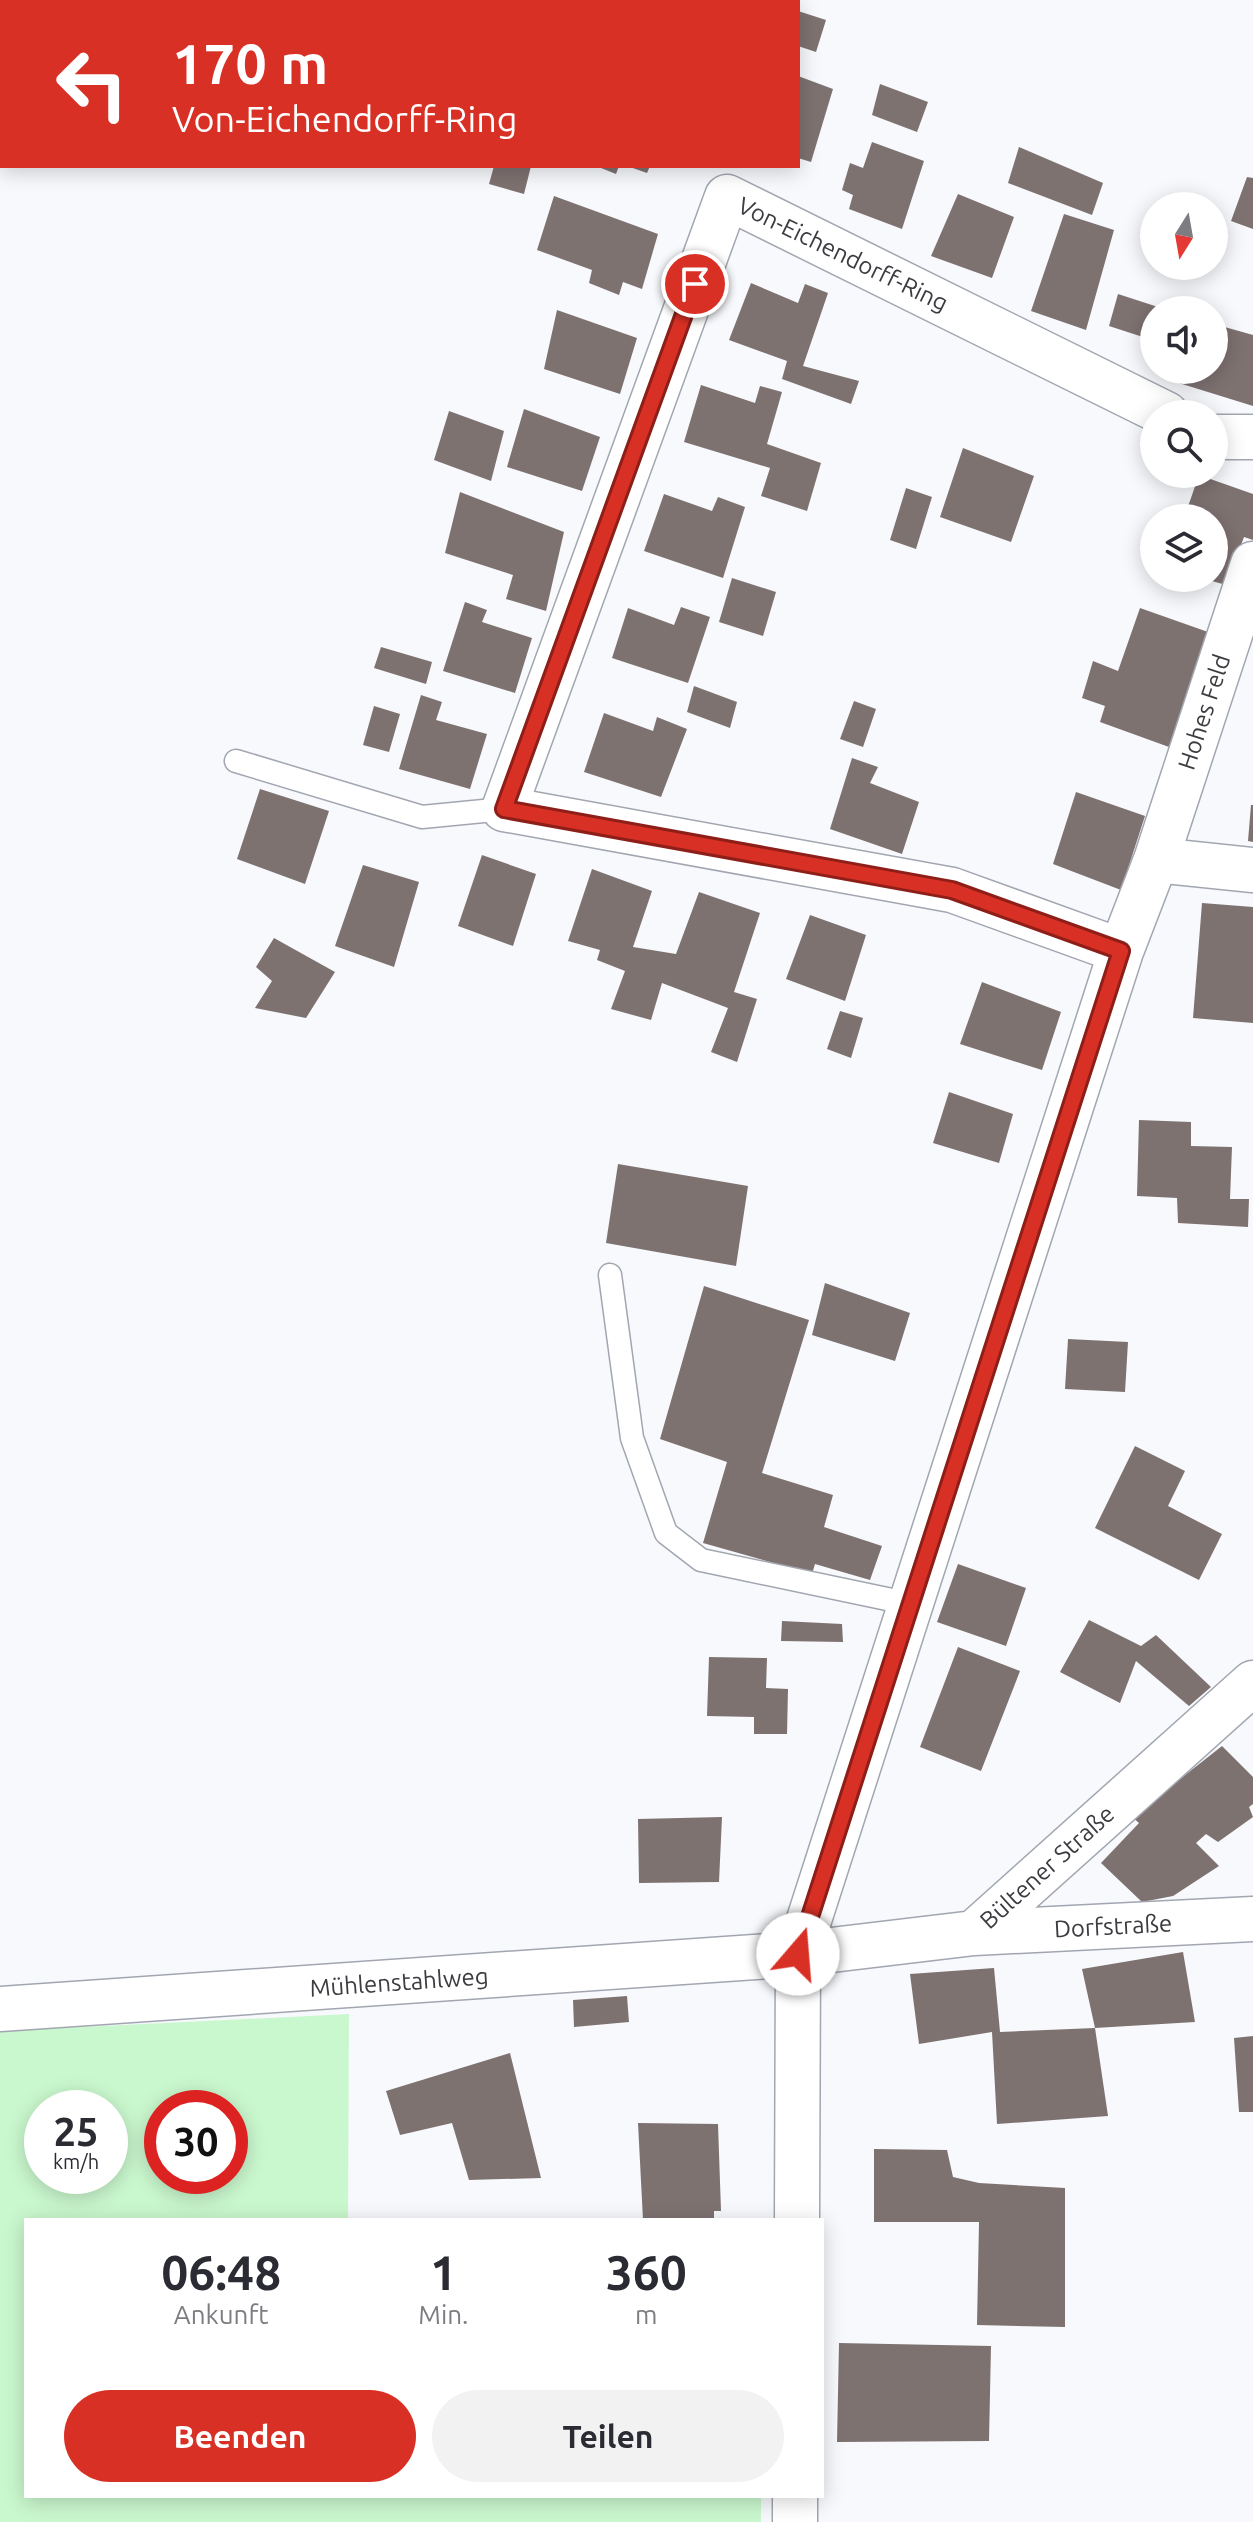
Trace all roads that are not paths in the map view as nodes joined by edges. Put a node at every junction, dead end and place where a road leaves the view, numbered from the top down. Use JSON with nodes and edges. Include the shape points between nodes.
{"nodes":[{"id":1,"x":1140,"y":401,"type":"edge"},
{"id":2,"x":1228,"y":437,"type":"edge"},
{"id":3,"x":1253,"y":437,"type":"edge"},
{"id":4,"x":1253,"y":564,"type":"edge"},
{"id":5,"x":236,"y":761,"type":"dead end"},
{"id":6,"x":504,"y":809,"type":"junction"},
{"id":7,"x":1156,"y":860,"type":"junction"},
{"id":8,"x":1253,"y":870,"type":"edge"},
{"id":9,"x":1121,"y":951,"type":"junction"},
{"id":10,"x":610,"y":1275,"type":"dead end"},
{"id":11,"x":911,"y":1604,"type":"junction"},
{"id":12,"x":1253,"y":1683,"type":"edge"},
{"id":13,"x":1253,"y":1919,"type":"edge"},
{"id":14,"x":974,"y":1933,"type":"junction"},
{"id":15,"x":798,"y":1954,"type":"junction"},
{"id":16,"x":0,"y":2009,"type":"edge"},
{"id":17,"x":797,"y":2218,"type":"edge"},
{"id":18,"x":795,"y":2498,"type":"edge"},
{"id":19,"x":795,"y":2522,"type":"edge"}],
"edges":[{"from":1,"to":6,"type":"street","name":"Von-Eichendorff-Ring","via":[[727,197]]},
{"from":2,"to":3,"type":"street"},
{"from":4,"to":7,"type":"street","name":"Hohes Feld"},
{"from":5,"to":6,"type":"lane","via":[[422,817]]},
{"from":6,"to":9,"type":"street","via":[[952,890]]},
{"from":7,"to":8,"type":"street"},
{"from":7,"to":9,"type":"street","name":"Hohes Feld"},
{"from":9,"to":11,"type":"street","name":"Hohes Feld"},
{"from":10,"to":11,"type":"lane","via":[[632,1438],[666,1533],[701,1560]]},
{"from":11,"to":15,"type":"street","name":"Hohes Feld"},
{"from":12,"to":14,"type":"street","name":"Bültener Straße"},
{"from":13,"to":14,"type":"street","name":"Dorfstraße"},
{"from":14,"to":15,"type":"street","name":"Bültener Straße"},
{"from":15,"to":16,"type":"street","name":"Mühlenstahlweg"},
{"from":15,"to":17,"type":"street","name":"Hohes Feld"},
{"from":18,"to":19,"type":"street"}]}
